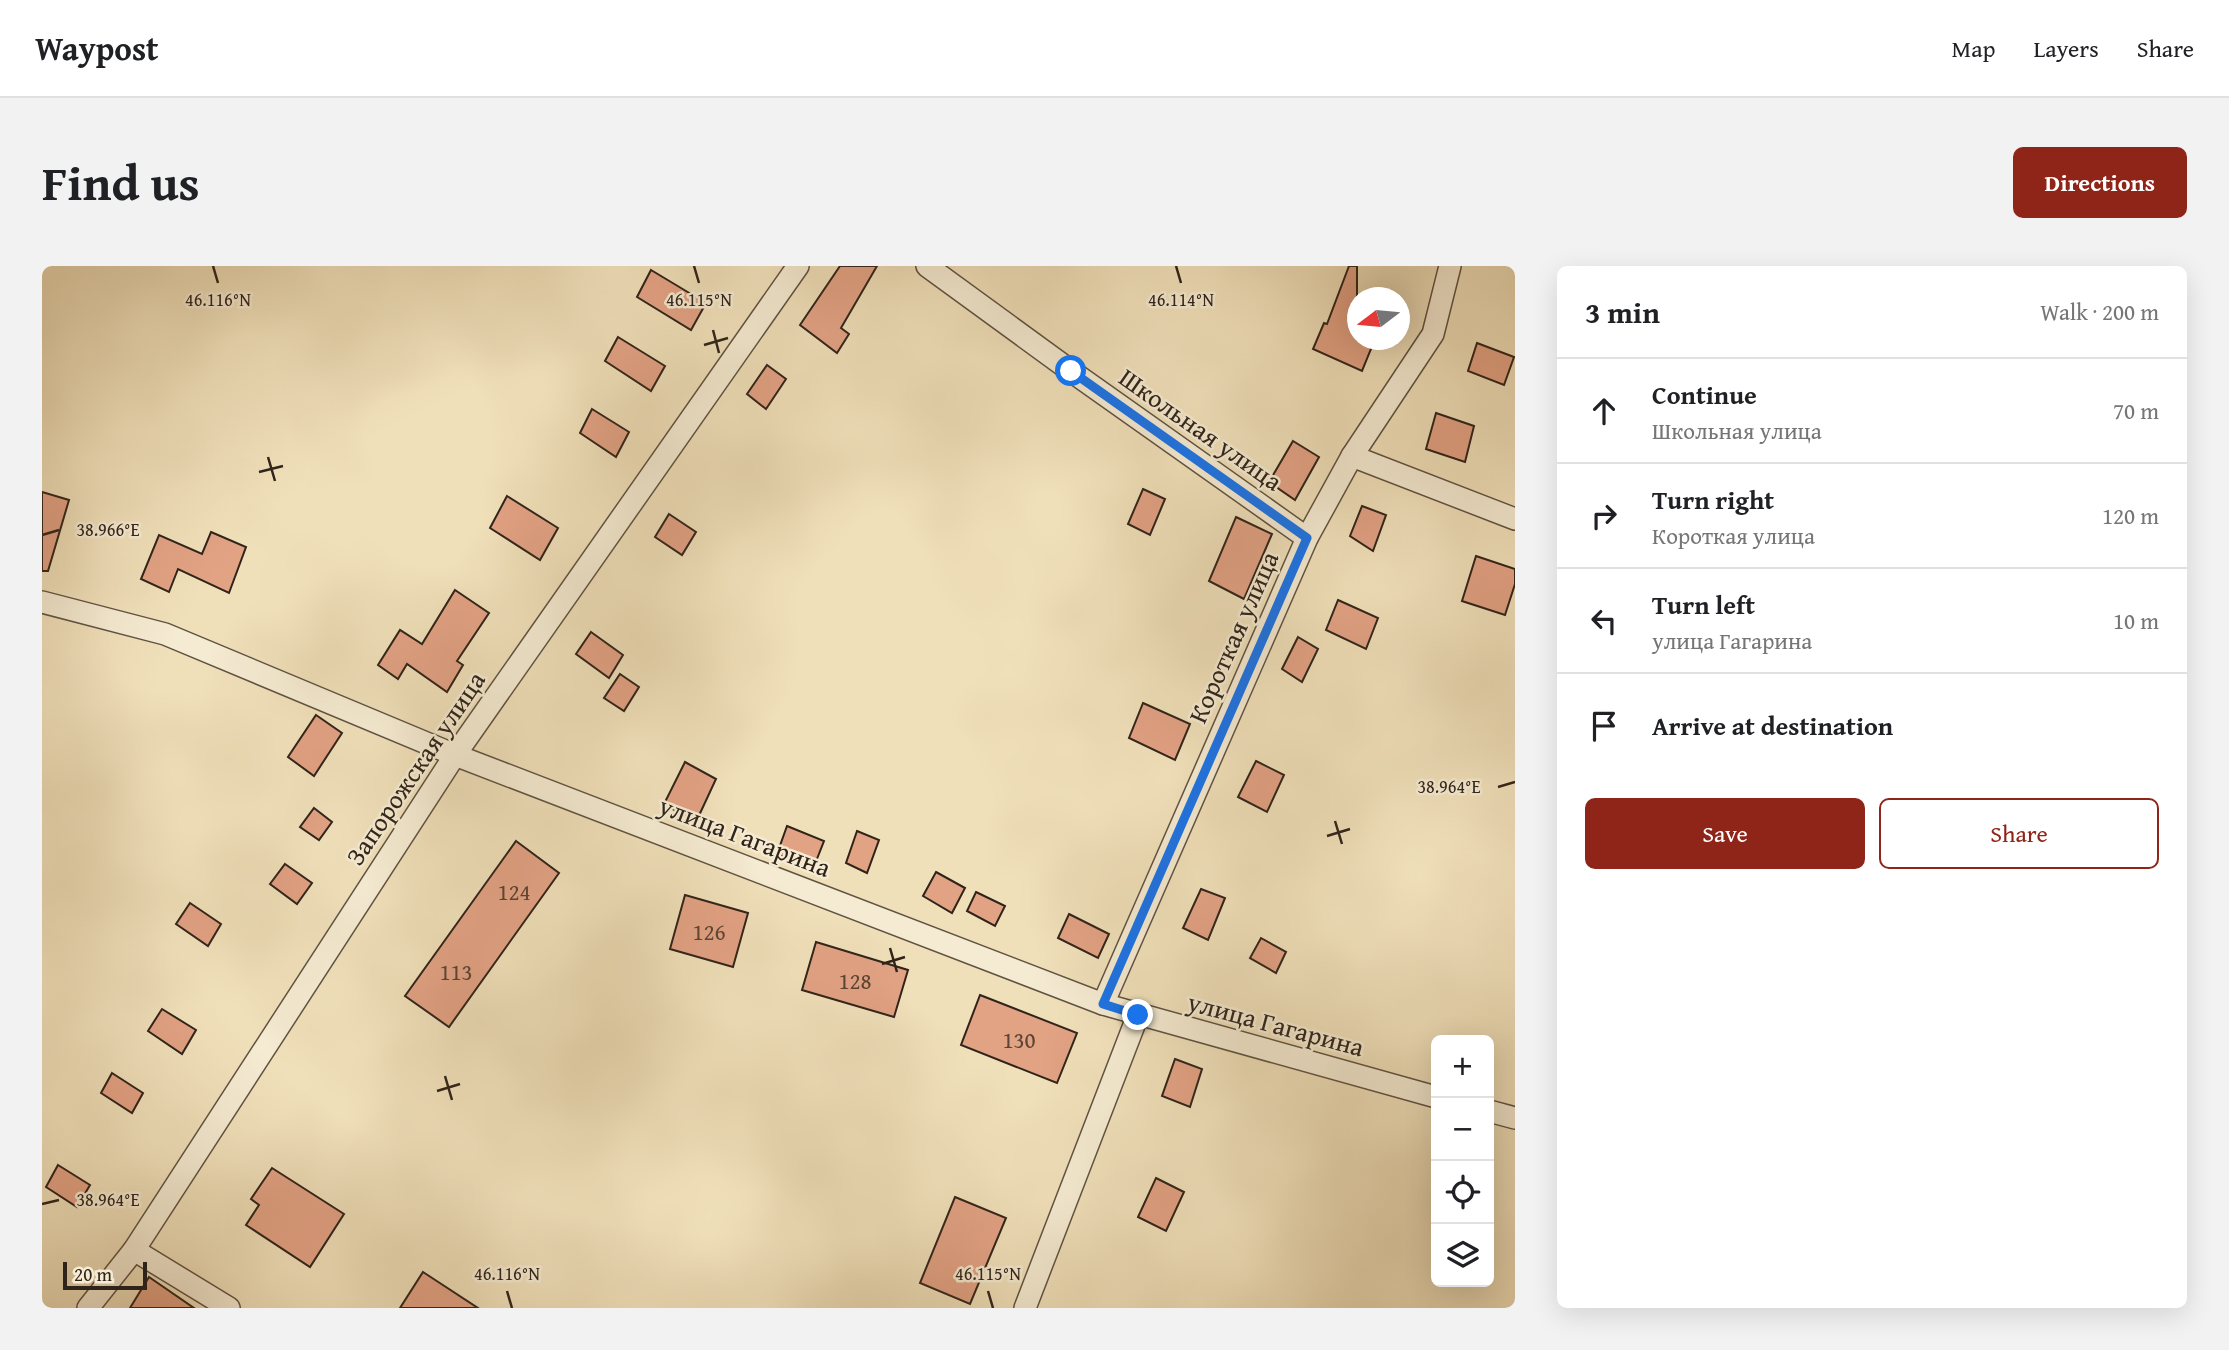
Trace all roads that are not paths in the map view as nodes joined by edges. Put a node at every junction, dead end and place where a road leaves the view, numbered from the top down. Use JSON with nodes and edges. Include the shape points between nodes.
{"nodes":[{"id":1,"x":798,"y":266,"type":"edge"},
{"id":2,"x":927,"y":266,"type":"edge"},
{"id":3,"x":1450,"y":266,"type":"edge"},
{"id":4,"x":1352,"y":456,"type":"junction"},
{"id":5,"x":1515,"y":519,"type":"edge"},
{"id":6,"x":1307,"y":538,"type":"junction"},
{"id":7,"x":42,"y":602,"type":"edge"},
{"id":8,"x":455,"y":755,"type":"junction"},
{"id":9,"x":1103,"y":1004,"type":"junction"},
{"id":10,"x":1138,"y":1015,"type":"junction"},
{"id":11,"x":1431,"y":1096,"type":"edge"},
{"id":12,"x":1494,"y":1112,"type":"edge"},
{"id":13,"x":1515,"y":1118,"type":"edge"},
{"id":14,"x":134,"y":1250,"type":"junction"},
{"id":15,"x":88,"y":1308,"type":"edge"},
{"id":16,"x":229,"y":1308,"type":"edge"},
{"id":17,"x":1025,"y":1308,"type":"edge"}],
"edges":[{"from":1,"to":8,"type":"street","name":"Запорожская улица"},
{"from":2,"to":6,"type":"street","name":"Школьная улица"},
{"from":3,"to":4,"type":"street","name":"Короткая улица","via":[[1433,334]]},
{"from":4,"to":5,"type":"street"},
{"from":4,"to":6,"type":"street","name":"Короткая улица"},
{"from":6,"to":9,"type":"street","name":"Короткая улица"},
{"from":7,"to":8,"type":"street","name":"улица Гагарина","via":[[165,634]]},
{"from":8,"to":9,"type":"street","name":"улица Гагарина"},
{"from":8,"to":14,"type":"street","name":"Запорожская улица"},
{"from":9,"to":10,"type":"street","name":"улица Гагарина"},
{"from":10,"to":11,"type":"street","name":"улица Гагарина"},
{"from":10,"to":17,"type":"street"},
{"from":12,"to":13,"type":"street"},
{"from":14,"to":15,"type":"street","name":"Запорожская улица"},
{"from":14,"to":16,"type":"street"}]}
